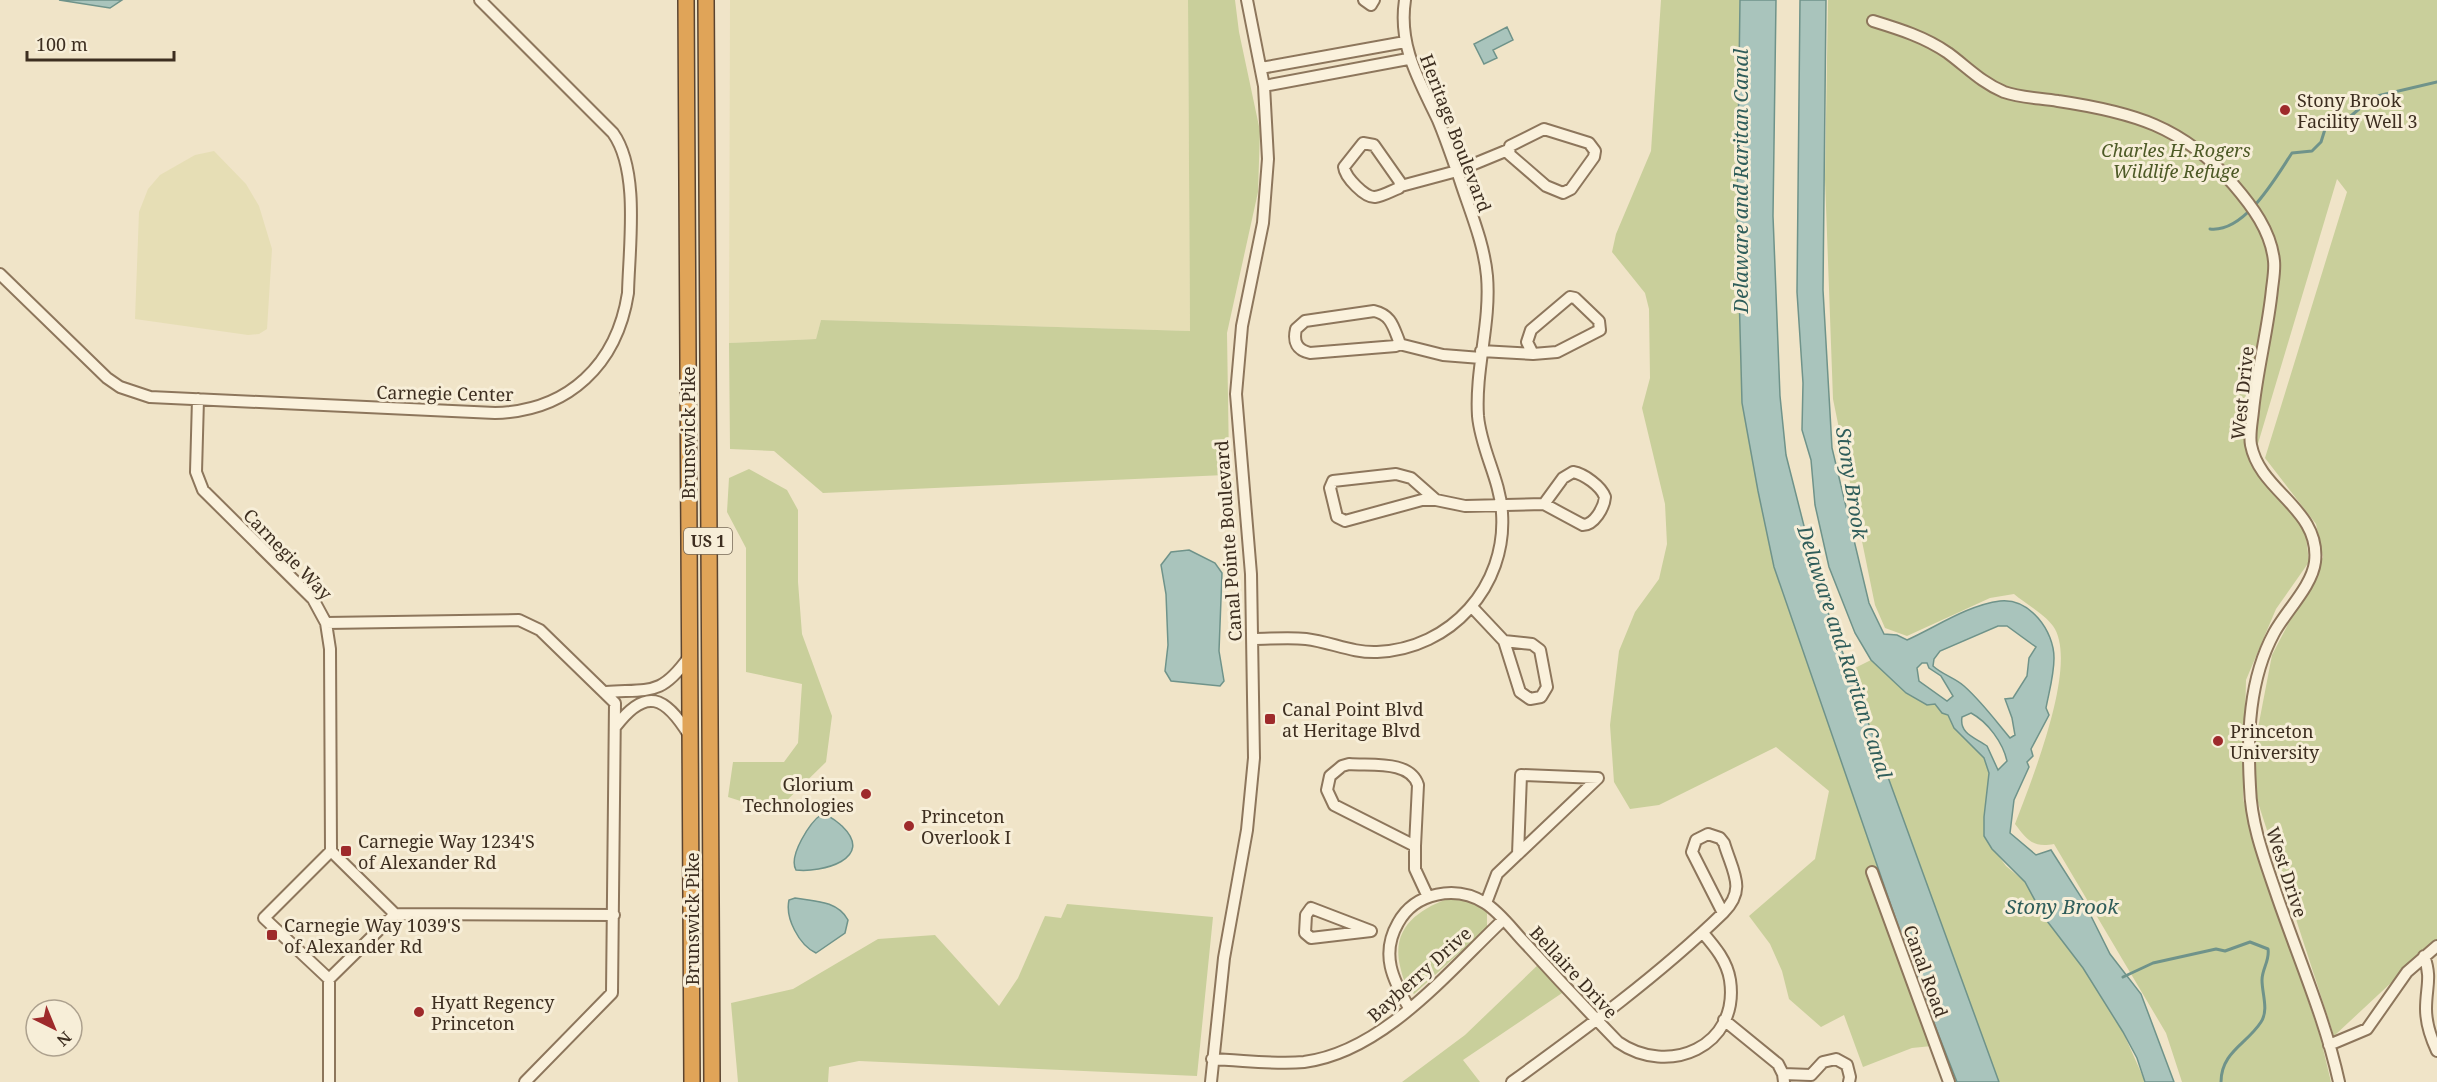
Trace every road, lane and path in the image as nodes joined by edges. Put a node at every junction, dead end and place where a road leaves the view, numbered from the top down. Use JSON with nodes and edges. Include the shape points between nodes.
{"nodes":[{"id":1,"x":480,"y":0,"type":"edge"},
{"id":2,"x":686,"y":0,"type":"edge"},
{"id":3,"x":706,"y":0,"type":"edge"},
{"id":4,"x":1247,"y":0,"type":"edge"},
{"id":5,"x":1364,"y":0,"type":"edge"},
{"id":6,"x":1374,"y":0,"type":"edge"},
{"id":7,"x":1405,"y":0,"type":"edge"},
{"id":8,"x":1873,"y":21,"type":"dead end"},
{"id":9,"x":1405,"y":42,"type":"junction"},
{"id":10,"x":1408,"y":59,"type":"junction"},
{"id":11,"x":1261,"y":68,"type":"junction"},
{"id":12,"x":1264,"y":86,"type":"junction"},
{"id":13,"x":1508,"y":150,"type":"junction"},
{"id":14,"x":1457,"y":171,"type":"junction"},
{"id":15,"x":1401,"y":186,"type":"junction"},
{"id":16,"x":0,"y":274,"type":"edge"},
{"id":17,"x":1399,"y":344,"type":"junction"},
{"id":18,"x":1481,"y":354,"type":"junction"},
{"id":19,"x":1533,"y":354,"type":"junction"},
{"id":20,"x":198,"y":399,"type":"junction"},
{"id":21,"x":1436,"y":500,"type":"junction"},
{"id":22,"x":1544,"y":504,"type":"junction"},
{"id":23,"x":1502,"y":507,"type":"junction"},
{"id":24,"x":1472,"y":607,"type":"junction"},
{"id":25,"x":326,"y":623,"type":"junction"},
{"id":26,"x":1252,"y":639,"type":"junction"},
{"id":27,"x":1504,"y":641,"type":"junction"},
{"id":28,"x":689,"y":657,"type":"junction"},
{"id":29,"x":606,"y":692,"type":"junction"},
{"id":30,"x":616,"y":726,"type":"junction"},
{"id":31,"x":690,"y":736,"type":"junction"},
{"id":32,"x":1415,"y":846,"type":"junction"},
{"id":33,"x":332,"y":851,"type":"junction"},
{"id":34,"x":1518,"y":854,"type":"junction"},
{"id":35,"x":1872,"y":872,"type":"dead end"},
{"id":36,"x":1428,"y":897,"type":"junction"},
{"id":37,"x":1486,"y":903,"type":"junction"},
{"id":38,"x":1723,"y":913,"type":"junction"},
{"id":39,"x":395,"y":914,"type":"junction"},
{"id":40,"x":614,"y":915,"type":"junction"},
{"id":41,"x":1503,"y":920,"type":"junction"},
{"id":42,"x":1371,"y":932,"type":"junction"},
{"id":43,"x":1704,"y":933,"type":"junction"},
{"id":44,"x":1391,"y":937,"type":"junction"},
{"id":45,"x":2437,"y":946,"type":"edge"},
{"id":46,"x":2424,"y":957,"type":"junction"},
{"id":47,"x":329,"y":979,"type":"junction"},
{"id":48,"x":711,"y":1006,"type":"junction"},
{"id":49,"x":1409,"y":1008,"type":"junction"},
{"id":50,"x":1724,"y":1020,"type":"junction"},
{"id":51,"x":1597,"y":1021,"type":"junction"},
{"id":52,"x":2329,"y":1045,"type":"junction"},
{"id":53,"x":2437,"y":1051,"type":"edge"},
{"id":54,"x":1212,"y":1059,"type":"junction"},
{"id":55,"x":1784,"y":1078,"type":"edge"},
{"id":56,"x":329,"y":1082,"type":"edge"},
{"id":57,"x":525,"y":1082,"type":"edge"},
{"id":58,"x":691,"y":1082,"type":"edge"},
{"id":59,"x":712,"y":1082,"type":"edge"},
{"id":60,"x":722,"y":1082,"type":"edge"},
{"id":61,"x":1211,"y":1082,"type":"edge"},
{"id":62,"x":1512,"y":1082,"type":"edge"},
{"id":63,"x":1849,"y":1082,"type":"edge"},
{"id":64,"x":1949,"y":1082,"type":"edge"},
{"id":65,"x":2339,"y":1082,"type":"edge"}],
"edges":[{"from":1,"to":20,"type":"street","name":"Carnegie Center","via":[[613,133],[626,156],[628,293],[618,333],[600,364],[560,398],[507,413]]},
{"from":2,"to":28,"type":"highway","name":"Brunswick Pike","number":"US 1"},
{"from":3,"to":48,"type":"highway","name":"Brunswick Pike","number":"US 1"},
{"from":4,"to":11,"type":"street","name":"Canal Pointe Boulevard"},
{"from":5,"to":6,"type":"street","via":[[1371,5]]},
{"from":7,"to":9,"type":"street","name":"Heritage Boulevard"},
{"from":8,"to":52,"type":"street","name":"West Drive","via":[[1915,34],[1971,73],[2013,95],[2103,109],[2172,131],[2213,160],[2253,206],[2270,243],[2275,263],[2250,443],[2257,463],[2312,529],[2315,549],[2309,581],[2274,633],[2252,696],[2250,790],[2258,842]]},
{"from":9,"to":10,"type":"street","name":"Heritage Boulevard"},
{"from":9,"to":11,"type":"street"},
{"from":10,"to":12,"type":"street"},
{"from":10,"to":14,"type":"street","name":"Heritage Boulevard"},
{"from":11,"to":12,"type":"street","name":"Canal Pointe Boulevard"},
{"from":12,"to":26,"type":"street","name":"Canal Pointe Boulevard","via":[[1267,191],[1242,326],[1236,394]]},
{"from":13,"to":13,"type":"street","via":[[1532,175],[1563,193],[1571,189],[1595,152],[1589,143],[1544,129]]},
{"from":13,"to":14,"type":"street"},
{"from":14,"to":15,"type":"street"},
{"from":14,"to":18,"type":"street","name":"Heritage Boulevard","via":[[1485,261],[1487,296]]},
{"from":15,"to":15,"type":"street","via":[[1369,143],[1359,146],[1344,167],[1346,175],[1368,196]]},
{"from":16,"to":20,"type":"street","name":"Carnegie Center","via":[[120,387],[150,397]]},
{"from":17,"to":17,"type":"street","via":[[1392,322],[1374,311],[1305,321],[1299,324],[1294,336],[1299,348],[1310,353]]},
{"from":17,"to":18,"type":"street","via":[[1436,354]]},
{"from":18,"to":19,"type":"street"},
{"from":18,"to":23,"type":"street","name":"Heritage Boulevard","via":[[1479,423]]},
{"from":19,"to":19,"type":"street","via":[[1557,352],[1597,334],[1599,321],[1575,298],[1566,298],[1531,330],[1527,342]]},
{"from":20,"to":25,"type":"street","name":"Carnegie Way","via":[[196,472],[203,490],[313,599]]},
{"from":21,"to":21,"type":"street","via":[[1403,475],[1337,479],[1331,485],[1337,517],[1345,521],[1422,500]]},
{"from":21,"to":23,"type":"street"},
{"from":22,"to":22,"type":"street","via":[[1588,525],[1605,497],[1601,489],[1573,472],[1563,478]]},
{"from":22,"to":23,"type":"street"},
{"from":23,"to":24,"type":"street","name":"Heritage Boulevard","via":[[1497,563]]},
{"from":24,"to":26,"type":"street","name":"Heritage Boulevard","via":[[1431,639],[1394,651],[1356,651],[1305,639]]},
{"from":24,"to":27,"type":"street"},
{"from":25,"to":29,"type":"street","via":[[519,620],[540,630]]},
{"from":25,"to":33,"type":"street","name":"Carnegie Way","via":[[330,649]]},
{"from":26,"to":54,"type":"street","name":"Canal Pointe Boulevard","via":[[1252,794],[1224,958]]},
{"from":27,"to":27,"type":"street","via":[[1520,692],[1530,699],[1541,697],[1547,687],[1540,650]]},
{"from":28,"to":29,"type":"street","via":[[668,683],[654,689]]},
{"from":28,"to":31,"type":"highway","name":"Brunswick Pike","number":"US 1"},
{"from":29,"to":30,"type":"street","via":[[615,703]]},
{"from":30,"to":31,"type":"street","via":[[630,708],[641,702],[655,702],[668,707]]},
{"from":30,"to":40,"type":"street"},
{"from":31,"to":58,"type":"highway","name":"Brunswick Pike","number":"US 1"},
{"from":32,"to":32,"type":"street","via":[[1418,785],[1411,772],[1349,764],[1335,770],[1327,790],[1334,805]]},
{"from":32,"to":36,"type":"street","via":[[1415,868]]},
{"from":33,"to":39,"type":"street"},
{"from":33,"to":47,"type":"street","via":[[264,918]]},
{"from":34,"to":34,"type":"street","via":[[1590,786],[1598,778],[1521,775]]},
{"from":34,"to":37,"type":"street","via":[[1497,874]]},
{"from":35,"to":64,"type":"street","name":"Canal Road"},
{"from":36,"to":37,"type":"street","name":"Bellaire Drive","via":[[1462,894]]},
{"from":36,"to":44,"type":"street","via":[[1408,910]]},
{"from":37,"to":41,"type":"street","name":"Bellaire Drive"},
{"from":38,"to":38,"type":"street","via":[[1735,901],[1737,889],[1724,843],[1708,834],[1696,840],[1692,852]]},
{"from":38,"to":43,"type":"street"},
{"from":39,"to":40,"type":"street"},
{"from":39,"to":47,"type":"street"},
{"from":40,"to":57,"type":"street","via":[[612,993]]},
{"from":41,"to":49,"type":"street","name":"Bayberry Drive"},
{"from":41,"to":51,"type":"street","name":"Bellaire Drive"},
{"from":42,"to":42,"type":"street","via":[[1315,908],[1306,915],[1305,933],[1311,938]]},
{"from":42,"to":44,"type":"street"},
{"from":43,"to":50,"type":"street","name":"Bellaire Drive","via":[[1727,969],[1731,994]]},
{"from":43,"to":51,"type":"street"},
{"from":44,"to":49,"type":"street","via":[[1391,975]]},
{"from":45,"to":46,"type":"street"},
{"from":46,"to":52,"type":"street","via":[[2394,987],[2367,1029]]},
{"from":46,"to":53,"type":"street","via":[[2430,972],[2428,1026]]},
{"from":47,"to":56,"type":"street"},
{"from":48,"to":59,"type":"highway","name":"Brunswick Pike","number":"US 1"},
{"from":48,"to":60,"type":"highway"},
{"from":49,"to":54,"type":"street","name":"Bayberry Drive","via":[[1363,1043],[1324,1058],[1283,1063]]},
{"from":50,"to":51,"type":"street","name":"Bellaire Drive","via":[[1700,1047],[1666,1059],[1629,1050]]},
{"from":50,"to":55,"type":"street","via":[[1778,1064]]},
{"from":51,"to":62,"type":"street"},
{"from":52,"to":65,"type":"street","name":"West Drive"},
{"from":54,"to":61,"type":"street","name":"Canal Pointe Boulevard"},
{"from":55,"to":63,"type":"street","via":[[1804,1077],[1823,1062],[1836,1059],[1847,1065]]}]}
